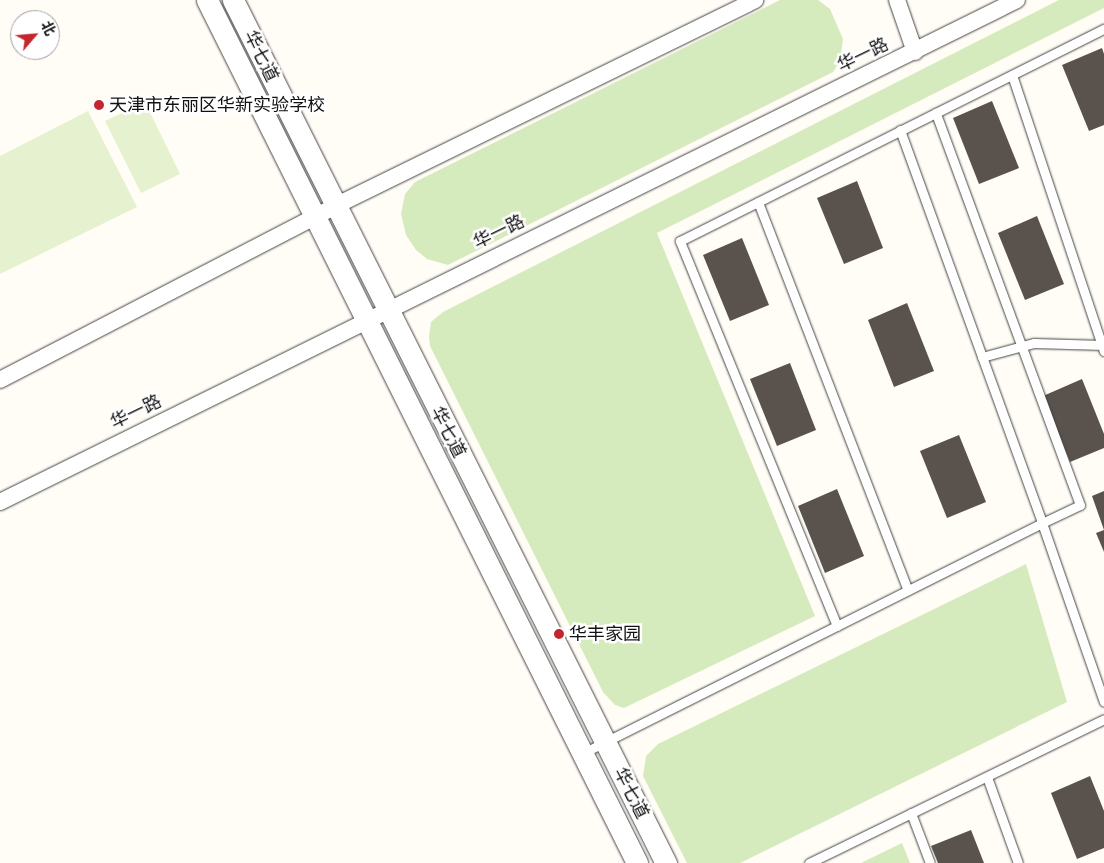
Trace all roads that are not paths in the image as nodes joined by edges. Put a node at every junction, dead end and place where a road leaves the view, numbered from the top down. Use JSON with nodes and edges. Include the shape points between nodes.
{"nodes":[{"id":1,"x":207,"y":0,"type":"edge"},
{"id":2,"x":233,"y":0,"type":"edge"},
{"id":3,"x":755,"y":0,"type":"edge"},
{"id":4,"x":897,"y":0,"type":"edge"},
{"id":5,"x":1017,"y":0,"type":"edge"},
{"id":6,"x":1104,"y":29,"type":"edge"},
{"id":7,"x":915,"y":52,"type":"junction"},
{"id":8,"x":1012,"y":75,"type":"junction"},
{"id":9,"x":936,"y":113,"type":"junction"},
{"id":10,"x":900,"y":130,"type":"junction"},
{"id":11,"x":758,"y":202,"type":"junction"},
{"id":12,"x":335,"y":206,"type":"junction"},
{"id":13,"x":315,"y":216,"type":"junction"},
{"id":14,"x":387,"y":310,"type":"junction"},
{"id":15,"x":367,"y":320,"type":"junction"},
{"id":16,"x":1021,"y":347,"type":"junction"},
{"id":17,"x":1103,"y":347,"type":"edge"},
{"id":18,"x":982,"y":357,"type":"junction"},
{"id":19,"x":0,"y":380,"type":"edge"},
{"id":20,"x":0,"y":502,"type":"edge"},
{"id":21,"x":1042,"y":523,"type":"junction"},
{"id":22,"x":908,"y":590,"type":"junction"},
{"id":23,"x":837,"y":626,"type":"junction"},
{"id":24,"x":1104,"y":702,"type":"edge"},
{"id":25,"x":1104,"y":719,"type":"edge"},
{"id":26,"x":605,"y":742,"type":"junction"},
{"id":27,"x":582,"y":753,"type":"junction"},
{"id":28,"x":987,"y":777,"type":"junction"},
{"id":29,"x":911,"y":813,"type":"junction"},
{"id":30,"x":638,"y":863,"type":"edge"},
{"id":31,"x":666,"y":863,"type":"edge"},
{"id":32,"x":809,"y":863,"type":"edge"},
{"id":33,"x":930,"y":863,"type":"edge"},
{"id":34,"x":1018,"y":863,"type":"edge"}],
"edges":[{"from":1,"to":13,"type":"street","name":"华七道"},
{"from":2,"to":12,"type":"street","name":"华七道"},
{"from":3,"to":12,"type":"street"},
{"from":4,"to":7,"type":"street"},
{"from":5,"to":7,"type":"street","name":"华一路"},
{"from":6,"to":8,"type":"lane"},
{"from":7,"to":14,"type":"street","name":"华一路"},
{"from":8,"to":9,"type":"lane"},
{"from":8,"to":17,"type":"lane"},
{"from":9,"to":10,"type":"lane"},
{"from":9,"to":16,"type":"lane"},
{"from":10,"to":11,"type":"lane"},
{"from":10,"to":18,"type":"lane"},
{"from":11,"to":22,"type":"lane"},
{"from":11,"to":23,"type":"lane","via":[[680,240]]},
{"from":12,"to":13,"type":"street"},
{"from":12,"to":14,"type":"street","name":"华七道"},
{"from":13,"to":15,"type":"street","name":"华七道"},
{"from":13,"to":19,"type":"street"},
{"from":14,"to":15,"type":"street","name":"华一路"},
{"from":14,"to":26,"type":"street","name":"华七道"},
{"from":15,"to":20,"type":"street","name":"华一路"},
{"from":15,"to":27,"type":"street","name":"华七道"},
{"from":16,"to":17,"type":"lane","via":[[1034,344]]},
{"from":16,"to":18,"type":"lane"},
{"from":16,"to":21,"type":"lane","via":[[1080,505]]},
{"from":18,"to":21,"type":"lane"},
{"from":21,"to":22,"type":"lane"},
{"from":21,"to":24,"type":"lane"},
{"from":22,"to":23,"type":"lane"},
{"from":23,"to":26,"type":"lane"},
{"from":25,"to":28,"type":"lane"},
{"from":26,"to":27,"type":"lane"},
{"from":26,"to":31,"type":"street","name":"华七道"},
{"from":27,"to":30,"type":"street","name":"华七道"},
{"from":28,"to":29,"type":"lane"},
{"from":28,"to":34,"type":"lane"},
{"from":29,"to":32,"type":"lane"},
{"from":29,"to":33,"type":"lane"}]}
